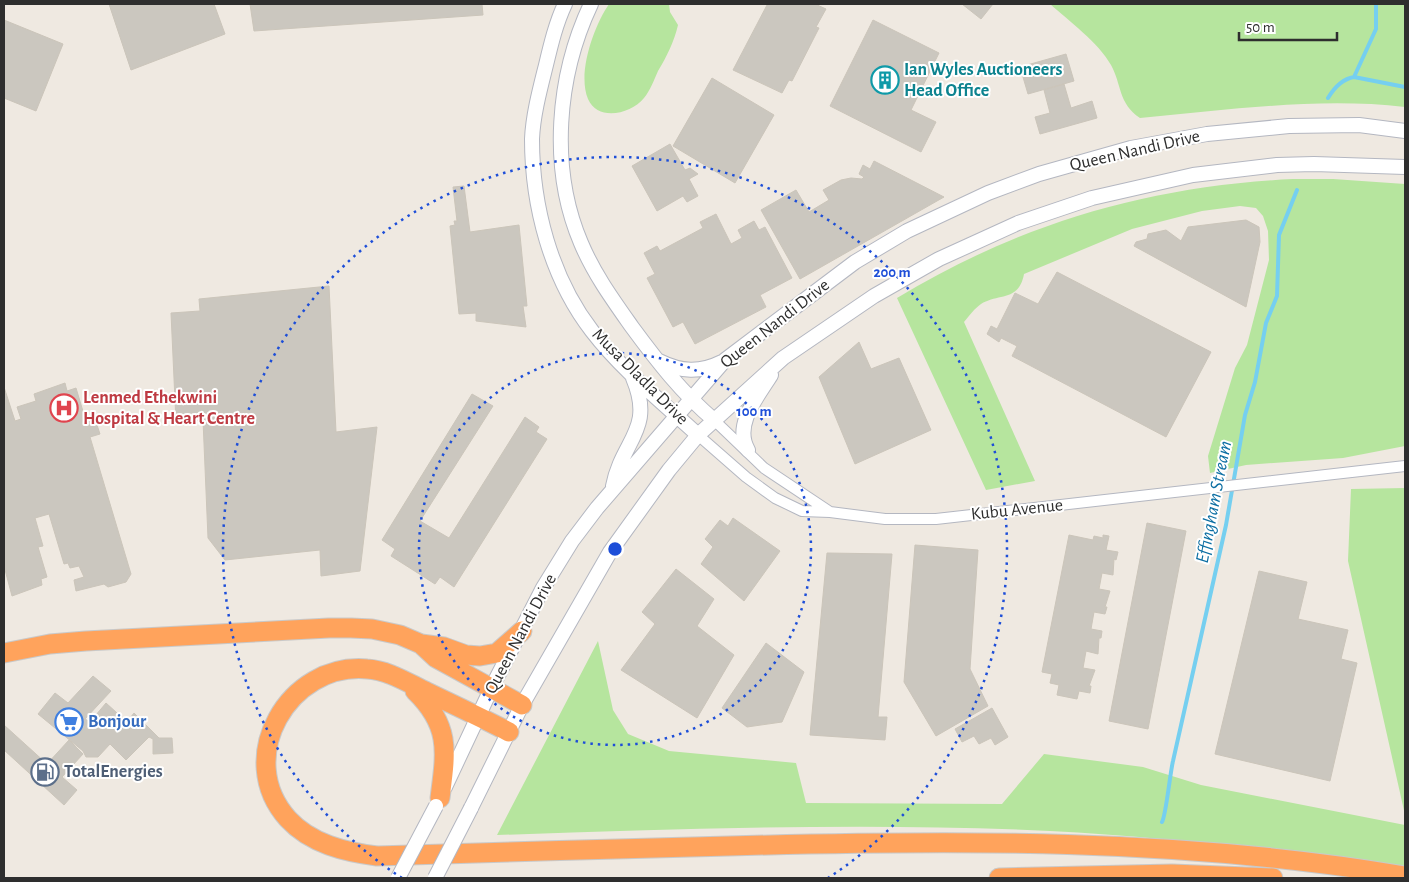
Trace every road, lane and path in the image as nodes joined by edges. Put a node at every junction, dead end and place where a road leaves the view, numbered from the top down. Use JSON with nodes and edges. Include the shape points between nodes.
{"nodes":[{"id":1,"x":565,"y":4,"type":"edge"},
{"id":2,"x":591,"y":4,"type":"edge"},
{"id":3,"x":1405,"y":130,"type":"edge"},
{"id":4,"x":1405,"y":167,"type":"edge"},
{"id":5,"x":654,"y":358,"type":"junction"},
{"id":6,"x":782,"y":358,"type":"junction"},
{"id":7,"x":725,"y":360,"type":"junction"},
{"id":8,"x":630,"y":372,"type":"junction"},
{"id":9,"x":690,"y":400,"type":"junction"},
{"id":10,"x":677,"y":416,"type":"junction"},
{"id":11,"x":714,"y":420,"type":"junction"},
{"id":12,"x":698,"y":435,"type":"junction"},
{"id":13,"x":748,"y":450,"type":"junction"},
{"id":14,"x":1405,"y":466,"type":"edge"},
{"id":15,"x":613,"y":487,"type":"junction"},
{"id":16,"x":830,"y":512,"type":"junction"},
{"id":17,"x":522,"y":631,"type":"junction"},
{"id":18,"x":421,"y":644,"type":"junction"},
{"id":19,"x":4,"y":653,"type":"edge"},
{"id":20,"x":404,"y":681,"type":"junction"},
{"id":21,"x":492,"y":687,"type":"junction"},
{"id":22,"x":522,"y":705,"type":"junction"},
{"id":23,"x":478,"y":717,"type":"junction"},
{"id":24,"x":509,"y":732,"type":"junction"},
{"id":25,"x":438,"y":802,"type":"junction"},
{"id":26,"x":1405,"y":876,"type":"edge"},
{"id":27,"x":398,"y":878,"type":"edge"},
{"id":28,"x":435,"y":878,"type":"edge"},
{"id":29,"x":999,"y":878,"type":"edge"},
{"id":30,"x":1273,"y":878,"type":"edge"}],
"edges":[{"from":1,"to":8,"type":"main road","name":"Musa Dladla Drive","via":[[551,44],[534,119],[532,139],[537,209],[556,268],[576,306],[593,332]]},
{"from":2,"to":5,"type":"main road","name":"Musa Dladla Drive","via":[[581,26],[562,119],[563,176],[580,242],[601,283]]},
{"from":3,"to":7,"type":"main road","name":"Queen Nandi Drive","via":[[1326,125],[1207,134],[1131,148],[1039,174],[965,203],[864,257]]},
{"from":4,"to":6,"type":"main road","name":"Queen Nandi Drive","via":[[1314,164],[1237,169],[1193,174],[1084,200],[1018,223],[931,263],[874,296]]},
{"from":5,"to":7,"type":"main road","via":[[673,368],[689,371],[710,368]]},
{"from":5,"to":9,"type":"main road","name":"Musa Dladla Drive"},
{"from":6,"to":11,"type":"main road","name":"Queen Nandi Drive"},
{"from":6,"to":13,"type":"main road","via":[[749,411],[743,438]]},
{"from":7,"to":9,"type":"main road","name":"Queen Nandi Drive"},
{"from":8,"to":10,"type":"main road","name":"Musa Dladla Drive"},
{"from":8,"to":15,"type":"main road","via":[[639,393],[642,413],[636,433],[617,468]]},
{"from":9,"to":10,"type":"main road","name":"Queen Nandi Drive"},
{"from":9,"to":11,"type":"main road","name":"Musa Dladla Drive"},
{"from":10,"to":12,"type":"main road","name":"Musa Dladla Drive"},
{"from":10,"to":15,"type":"main road","name":"Queen Nandi Drive"},
{"from":11,"to":12,"type":"main road","name":"Queen Nandi Drive"},
{"from":11,"to":13,"type":"street","name":"Kubu Avenue"},
{"from":12,"to":16,"type":"street","name":"Kubu Avenue","via":[[775,498],[802,511]]},
{"from":12,"to":22,"type":"main road","name":"Queen Nandi Drive","via":[[610,552]]},
{"from":13,"to":16,"type":"street","name":"Kubu Avenue","via":[[764,468]]},
{"from":14,"to":16,"type":"street","name":"Kubu Avenue","via":[[936,519],[885,519]]},
{"from":15,"to":17,"type":"main road","name":"Queen Nandi Drive","via":[[572,541],[543,588]]},
{"from":17,"to":18,"type":"highway","via":[[508,646],[490,655],[466,655],[444,647]]},
{"from":17,"to":21,"type":"main road","name":"Queen Nandi Drive"},
{"from":18,"to":19,"type":"highway","via":[[372,629],[329,628],[86,641]]},
{"from":18,"to":21,"type":"highway","via":[[436,658]]},
{"from":20,"to":23,"type":"highway"},
{"from":20,"to":25,"type":"highway","via":[[431,706],[439,723],[445,754]]},
{"from":20,"to":26,"type":"highway","via":[[367,668],[330,672],[300,689],[276,720],[266,760],[268,779],[276,800],[288,819],[331,847],[377,856],[966,842],[1222,854],[1316,862]]},
{"from":21,"to":22,"type":"highway"},
{"from":21,"to":23,"type":"main road","name":"Queen Nandi Drive"},
{"from":22,"to":24,"type":"main road","name":"Queen Nandi Drive"},
{"from":23,"to":24,"type":"highway"},
{"from":23,"to":25,"type":"main road","name":"Queen Nandi Drive"},
{"from":24,"to":28,"type":"main road","name":"Queen Nandi Drive","bridge":true},
{"from":25,"to":27,"type":"main road","name":"Queen Nandi Drive","bridge":true},
{"from":29,"to":30,"type":"highway","via":[[1172,874]]}]}
